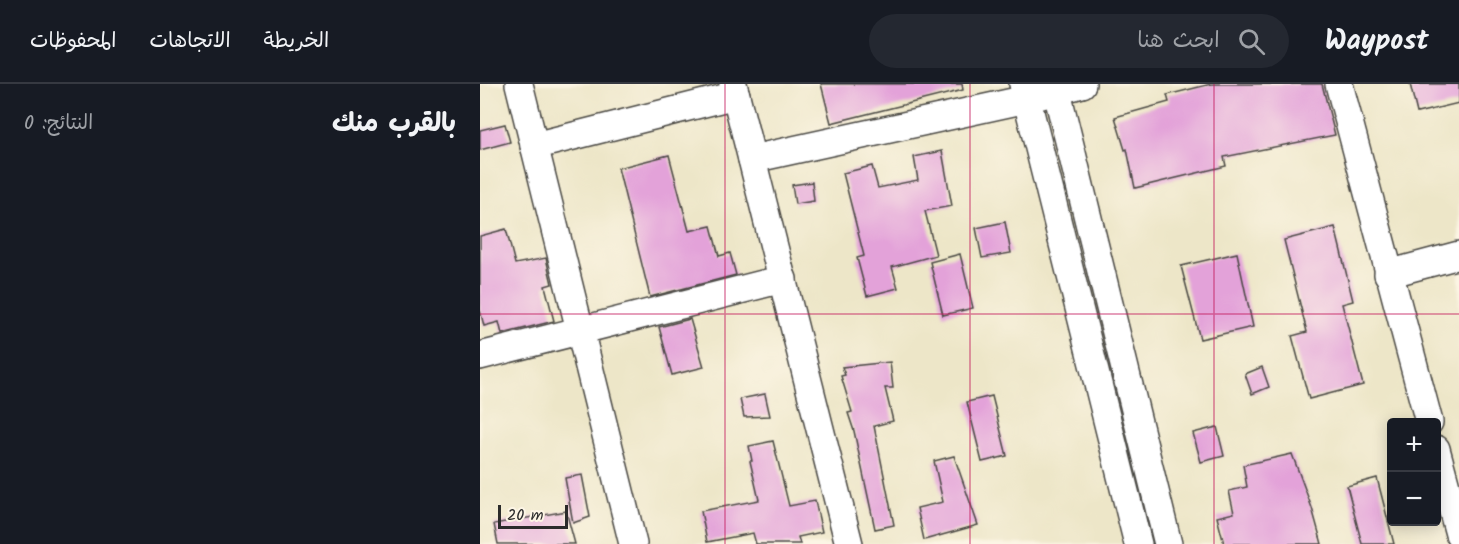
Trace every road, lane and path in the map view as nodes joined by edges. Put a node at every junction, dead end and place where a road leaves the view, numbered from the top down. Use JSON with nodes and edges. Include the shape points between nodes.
{"nodes":[{"id":1,"x":519,"y":84,"type":"edge"},
{"id":2,"x":1082,"y":84,"type":"edge"},
{"id":3,"x":1339,"y":84,"type":"edge"},
{"id":4,"x":1056,"y":88,"type":"edge"},
{"id":5,"x":735,"y":90,"type":"edge"},
{"id":6,"x":1025,"y":92,"type":"edge"},
{"id":7,"x":534,"y":146,"type":"junction"},
{"id":8,"x":752,"y":159,"type":"junction"},
{"id":9,"x":1459,"y":255,"type":"edge"},
{"id":10,"x":1388,"y":274,"type":"junction"},
{"id":11,"x":783,"y":279,"type":"junction"},
{"id":12,"x":581,"y":330,"type":"junction"},
{"id":13,"x":480,"y":356,"type":"edge"},
{"id":14,"x":1428,"y":418,"type":"edge"},
{"id":15,"x":1441,"y":464,"type":"edge"},
{"id":16,"x":1459,"y":534,"type":"edge"},
{"id":17,"x":633,"y":544,"type":"edge"},
{"id":18,"x":849,"y":544,"type":"edge"},
{"id":19,"x":1138,"y":544,"type":"edge"},
{"id":20,"x":1168,"y":544,"type":"edge"}],
"edges":[{"from":1,"to":7,"type":"street"},
{"from":2,"to":4,"type":"street"},
{"from":3,"to":10,"type":"street"},
{"from":4,"to":6,"type":"street"},
{"from":4,"to":20,"type":"street"},
{"from":5,"to":7,"type":"street"},
{"from":5,"to":8,"type":"street"},
{"from":6,"to":8,"type":"street"},
{"from":6,"to":19,"type":"street"},
{"from":7,"to":12,"type":"street"},
{"from":8,"to":11,"type":"street"},
{"from":9,"to":10,"type":"street"},
{"from":10,"to":14,"type":"street"},
{"from":11,"to":12,"type":"street"},
{"from":11,"to":18,"type":"street"},
{"from":12,"to":13,"type":"street"},
{"from":12,"to":17,"type":"street"},
{"from":15,"to":16,"type":"street"}]}
